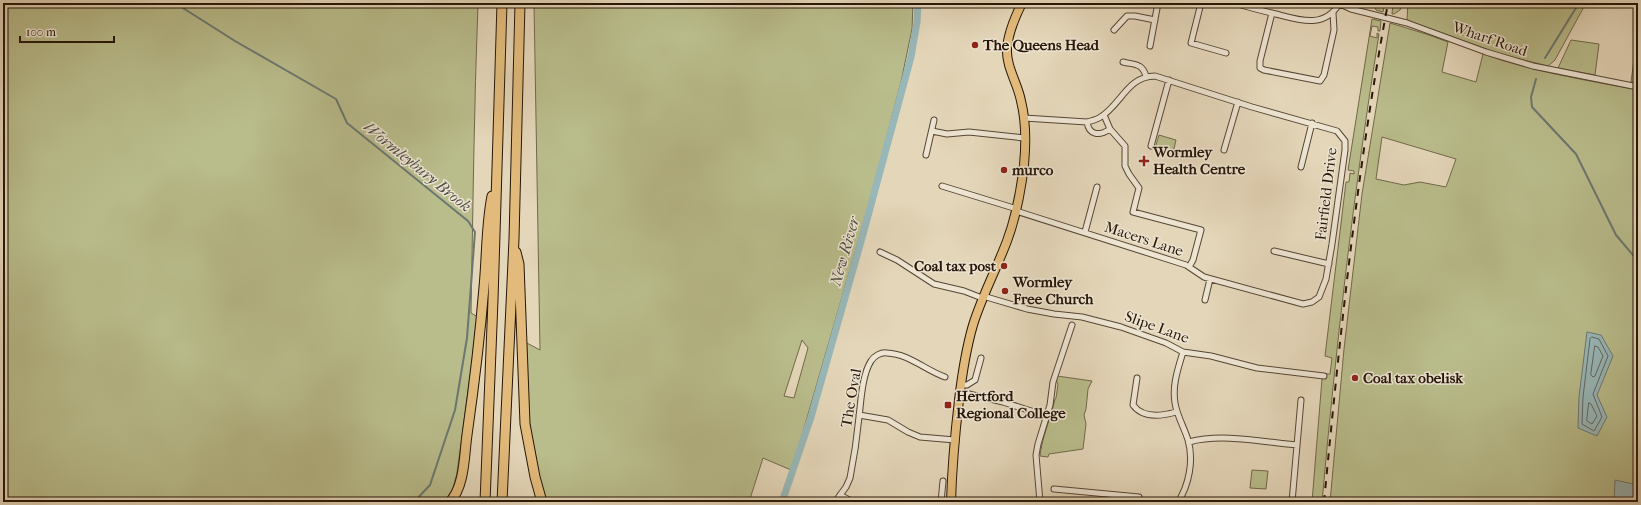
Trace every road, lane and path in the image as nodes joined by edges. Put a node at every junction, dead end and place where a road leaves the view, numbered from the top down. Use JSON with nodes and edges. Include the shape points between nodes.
{"nodes":[{"id":1,"x":502,"y":3,"type":"edge"},
{"id":2,"x":520,"y":3,"type":"edge"},
{"id":3,"x":1022,"y":3,"type":"edge"},
{"id":4,"x":1158,"y":3,"type":"edge"},
{"id":5,"x":1201,"y":3,"type":"edge"},
{"id":6,"x":1234,"y":3,"type":"edge"},
{"id":7,"x":1339,"y":3,"type":"edge"},
{"id":8,"x":1272,"y":13,"type":"junction"},
{"id":9,"x":1333,"y":14,"type":"junction"},
{"id":10,"x":1155,"y":20,"type":"junction"},
{"id":11,"x":1114,"y":30,"type":"dead end"},
{"id":12,"x":1150,"y":46,"type":"dead end"},
{"id":13,"x":1226,"y":53,"type":"dead end"},
{"id":14,"x":1124,"y":62,"type":"dead end"},
{"id":15,"x":1146,"y":76,"type":"junction"},
{"id":16,"x":1170,"y":80,"type":"junction"},
{"id":17,"x":1638,"y":87,"type":"edge"},
{"id":18,"x":1238,"y":102,"type":"junction"},
{"id":19,"x":1104,"y":115,"type":"junction"},
{"id":20,"x":1024,"y":118,"type":"junction"},
{"id":21,"x":934,"y":120,"type":"dead end"},
{"id":22,"x":1087,"y":122,"type":"junction"},
{"id":23,"x":1312,"y":123,"type":"junction"},
{"id":24,"x":1110,"y":129,"type":"junction"},
{"id":25,"x":932,"y":131,"type":"junction"},
{"id":26,"x":1024,"y":138,"type":"junction"},
{"id":27,"x":1151,"y":146,"type":"dead end"},
{"id":28,"x":1224,"y":150,"type":"dead end"},
{"id":29,"x":926,"y":155,"type":"dead end"},
{"id":30,"x":497,"y":167,"type":"junction"},
{"id":31,"x":1301,"y":167,"type":"dead end"},
{"id":32,"x":942,"y":186,"type":"dead end"},
{"id":33,"x":1097,"y":187,"type":"dead end"},
{"id":34,"x":1016,"y":210,"type":"junction"},
{"id":35,"x":1085,"y":232,"type":"junction"},
{"id":36,"x":514,"y":240,"type":"junction"},
{"id":37,"x":1274,"y":251,"type":"dead end"},
{"id":38,"x":880,"y":252,"type":"dead end"},
{"id":39,"x":1329,"y":264,"type":"junction"},
{"id":40,"x":1189,"y":267,"type":"junction"},
{"id":41,"x":1210,"y":278,"type":"junction"},
{"id":42,"x":983,"y":297,"type":"junction"},
{"id":43,"x":1205,"y":300,"type":"dead end"},
{"id":44,"x":1309,"y":304,"type":"joint"},
{"id":45,"x":1072,"y":325,"type":"dead end"},
{"id":46,"x":1183,"y":352,"type":"junction"},
{"id":47,"x":981,"y":358,"type":"dead end"},
{"id":48,"x":1324,"y":376,"type":"dead end"},
{"id":49,"x":945,"y":377,"type":"dead end"},
{"id":50,"x":1137,"y":378,"type":"dead end"},
{"id":51,"x":961,"y":385,"type":"junction"},
{"id":52,"x":969,"y":394,"type":"dead end"},
{"id":53,"x":1300,"y":400,"type":"dead end"},
{"id":54,"x":1176,"y":412,"type":"junction"},
{"id":55,"x":859,"y":415,"type":"junction"},
{"id":56,"x":1047,"y":416,"type":"junction"},
{"id":57,"x":955,"y":440,"type":"junction"},
{"id":58,"x":1189,"y":442,"type":"junction"},
{"id":59,"x":1297,"y":445,"type":"junction"},
{"id":60,"x":943,"y":481,"type":"dead end"},
{"id":61,"x":1054,"y":489,"type":"dead end"},
{"id":62,"x":840,"y":494,"type":"junction"},
{"id":63,"x":1127,"y":496,"type":"junction"},
{"id":64,"x":1139,"y":497,"type":"dead end"},
{"id":65,"x":450,"y":502,"type":"edge"},
{"id":66,"x":484,"y":502,"type":"edge"},
{"id":67,"x":502,"y":502,"type":"edge"},
{"id":68,"x":542,"y":502,"type":"edge"},
{"id":69,"x":835,"y":502,"type":"edge"},
{"id":70,"x":853,"y":502,"type":"edge"},
{"id":71,"x":941,"y":502,"type":"edge"},
{"id":72,"x":951,"y":502,"type":"edge"},
{"id":73,"x":1040,"y":502,"type":"edge"},
{"id":74,"x":1127,"y":502,"type":"edge"},
{"id":75,"x":1178,"y":502,"type":"edge"},
{"id":76,"x":1292,"y":502,"type":"edge"}],
"edges":[{"from":1,"to":30,"type":"highway"},
{"from":2,"to":36,"type":"highway"},
{"from":3,"to":20,"type":"main road","via":[[1013,24],[1007,49]]},
{"from":4,"to":10,"type":"street"},
{"from":5,"to":13,"type":"street","via":[[1191,43]]},
{"from":6,"to":8,"type":"street"},
{"from":7,"to":9,"type":"street"},
{"from":7,"to":17,"type":"street","name":"Wharf Road","via":[[1351,9],[1407,23],[1533,66]]},
{"from":8,"to":9,"type":"street","via":[[1310,21]]},
{"from":8,"to":9,"type":"street","via":[[1260,68],[1320,81],[1324,75],[1334,30]]},
{"from":10,"to":11,"type":"street","via":[[1127,16]]},
{"from":10,"to":12,"type":"street"},
{"from":14,"to":15,"type":"street","via":[[1141,66]]},
{"from":15,"to":16,"type":"street","name":"Fairfield Drive"},
{"from":15,"to":19,"type":"street","via":[[1131,87]]},
{"from":16,"to":18,"type":"street","name":"Fairfield Drive"},
{"from":16,"to":27,"type":"street"},
{"from":18,"to":23,"type":"street","name":"Fairfield Drive"},
{"from":18,"to":28,"type":"street"},
{"from":19,"to":22,"type":"street"},
{"from":19,"to":24,"type":"street"},
{"from":20,"to":22,"type":"street"},
{"from":20,"to":26,"type":"main road"},
{"from":21,"to":25,"type":"street"},
{"from":22,"to":24,"type":"street","via":[[1089,129],[1094,133],[1103,133]]},
{"from":23,"to":31,"type":"street","name":"Fairfield Drive"},
{"from":23,"to":39,"type":"street","name":"Fairfield Drive","via":[[1336,131],[1345,141]]},
{"from":24,"to":40,"type":"street","via":[[1125,146],[1125,166],[1139,188],[1132,212],[1201,230]]},
{"from":25,"to":26,"type":"street"},
{"from":25,"to":29,"type":"street"},
{"from":26,"to":34,"type":"main road","via":[[1024,164]]},
{"from":30,"to":65,"type":"highway","via":[[489,210],[480,331],[461,479]]},
{"from":30,"to":66,"type":"highway"},
{"from":32,"to":34,"type":"street","name":"Macers Lane"},
{"from":33,"to":35,"type":"street"},
{"from":34,"to":35,"type":"street","name":"Macers Lane"},
{"from":34,"to":42,"type":"main road","via":[[1007,240]]},
{"from":35,"to":40,"type":"street","name":"Macers Lane"},
{"from":36,"to":67,"type":"highway"},
{"from":36,"to":68,"type":"highway","via":[[519,264],[525,424]]},
{"from":37,"to":39,"type":"street","name":"Fairfield Drive"},
{"from":38,"to":42,"type":"street","name":"Slipe Lane","via":[[898,260],[934,284]]},
{"from":39,"to":44,"type":"street","name":"Fairfield Drive","via":[[1320,294]]},
{"from":40,"to":41,"type":"street","name":"Macers Lane"},
{"from":41,"to":43,"type":"street"},
{"from":41,"to":44,"type":"street","name":"Macers Lane"},
{"from":42,"to":46,"type":"street","name":"Slipe Lane","via":[[1027,309],[1082,317],[1113,325],[1166,343]]},
{"from":42,"to":51,"type":"main road","via":[[972,327]]},
{"from":45,"to":56,"type":"street","via":[[1053,382]]},
{"from":46,"to":48,"type":"street","name":"Slipe Lane","via":[[1211,356],[1257,368]]},
{"from":46,"to":54,"type":"street","via":[[1174,387]]},
{"from":47,"to":51,"type":"street","via":[[974,380],[967,385]]},
{"from":49,"to":55,"type":"street","name":"The Oval","via":[[908,358],[887,353],[878,355],[870,363]]},
{"from":50,"to":54,"type":"street","via":[[1132,405],[1136,410],[1156,416]]},
{"from":51,"to":57,"type":"main road"},
{"from":52,"to":56,"type":"street"},
{"from":53,"to":59,"type":"street"},
{"from":54,"to":58,"type":"street"},
{"from":55,"to":57,"type":"street","via":[[888,420],[920,437]]},
{"from":55,"to":62,"type":"street","name":"The Oval","via":[[850,478]]},
{"from":56,"to":73,"type":"street","via":[[1036,455]]},
{"from":57,"to":72,"type":"main road"},
{"from":58,"to":59,"type":"street","via":[[1219,438]]},
{"from":58,"to":75,"type":"street","via":[[1189,475]]},
{"from":59,"to":76,"type":"street"},
{"from":60,"to":71,"type":"street"},
{"from":61,"to":63,"type":"street"},
{"from":62,"to":69,"type":"street","name":"The Oval"},
{"from":62,"to":70,"type":"street"},
{"from":63,"to":64,"type":"street"},
{"from":63,"to":74,"type":"street"}]}
